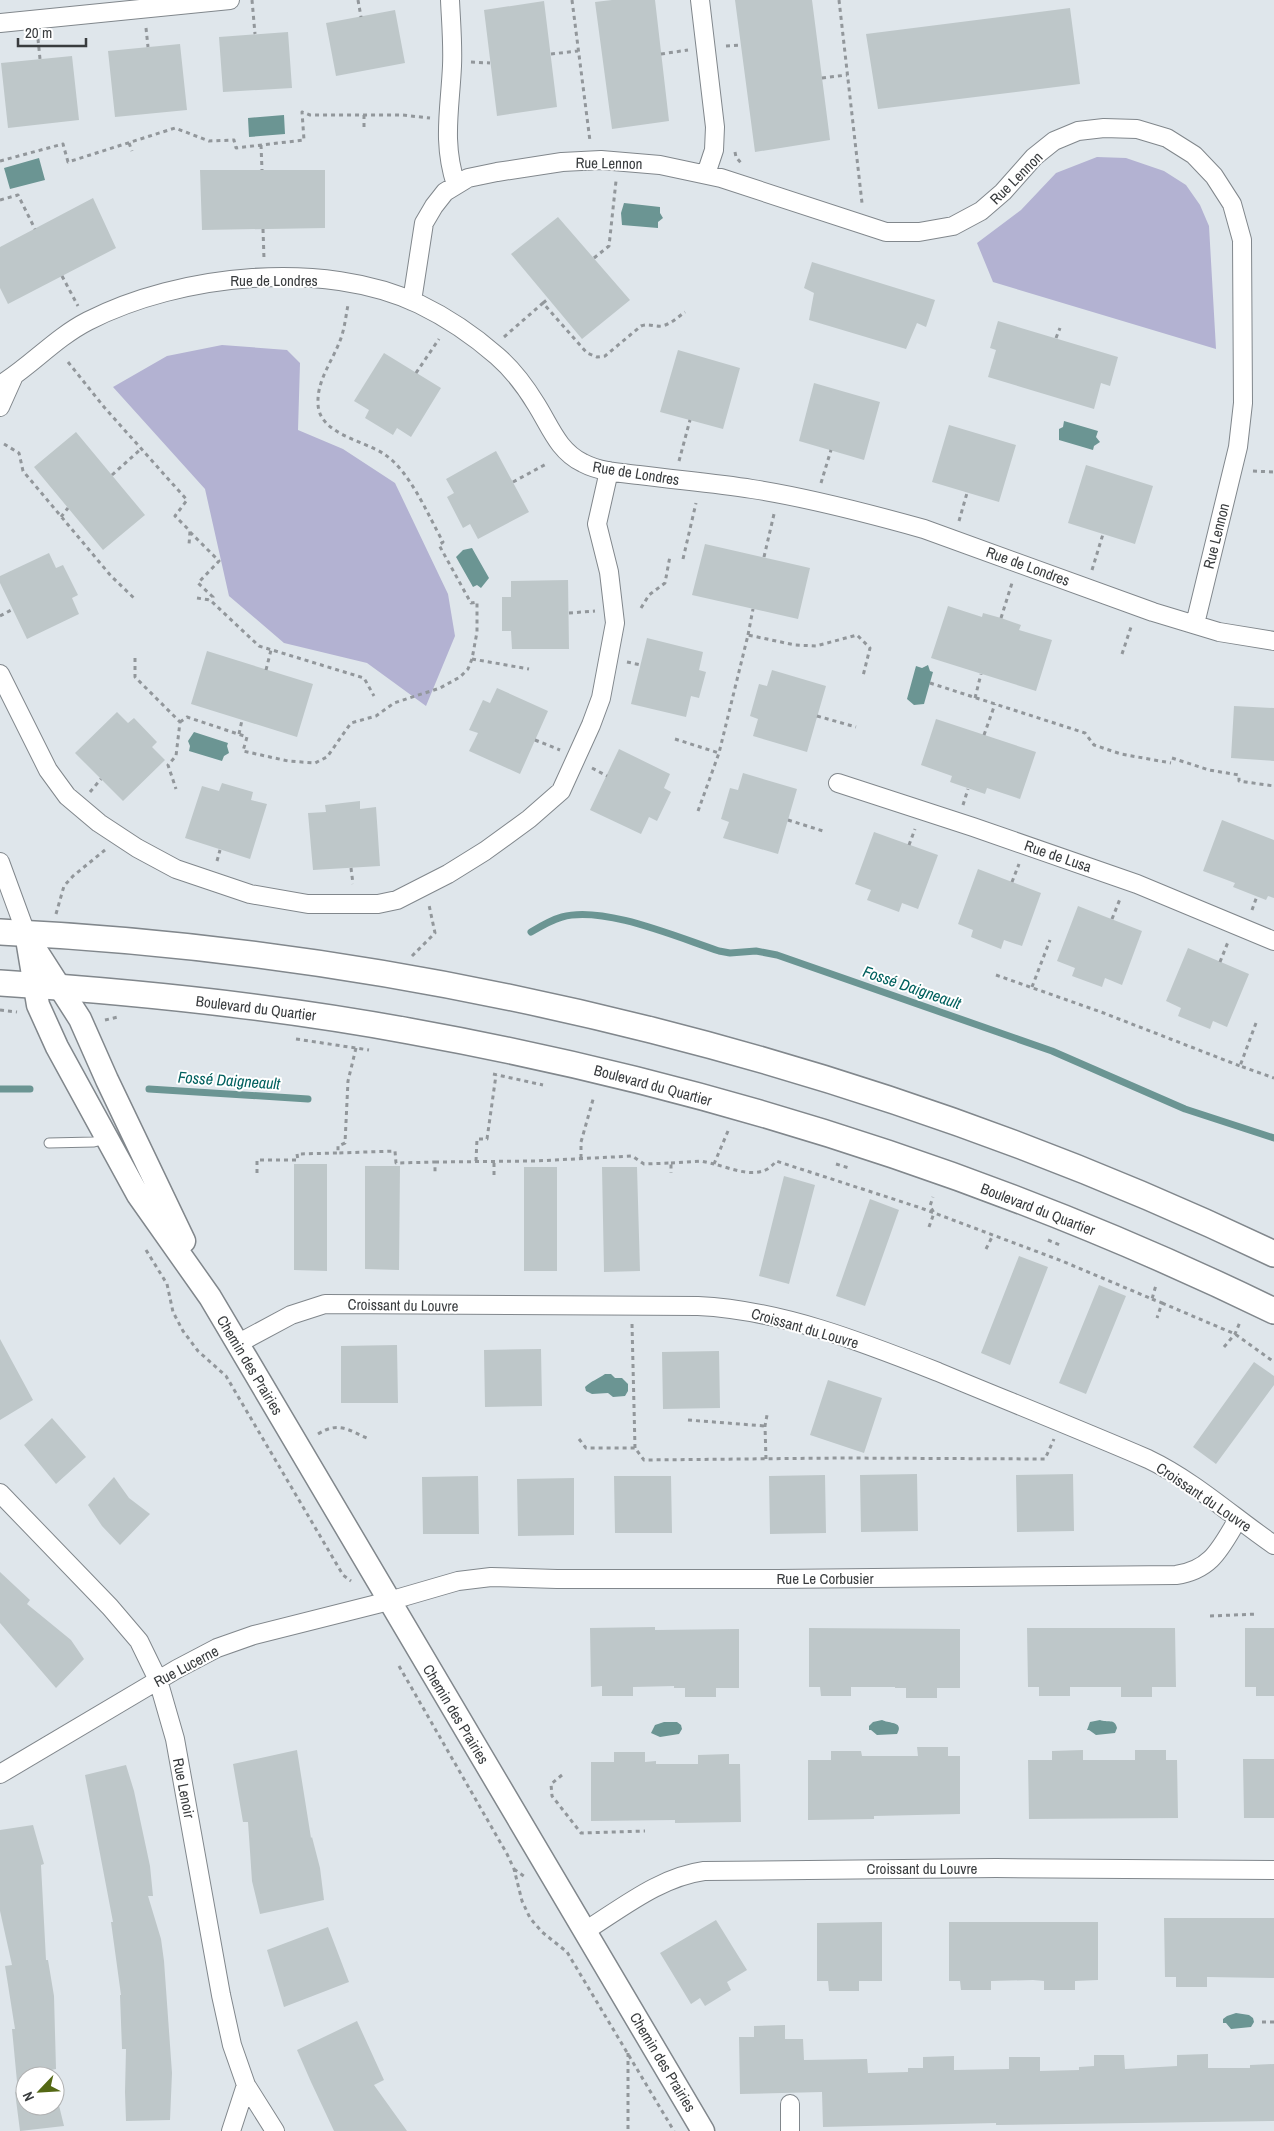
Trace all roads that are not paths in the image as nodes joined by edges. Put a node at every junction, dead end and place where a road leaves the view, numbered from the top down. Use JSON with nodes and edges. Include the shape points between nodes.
{"nodes":[{"id":1,"x":230,"y":0,"type":"edge"},
{"id":2,"x":450,"y":0,"type":"edge"},
{"id":3,"x":700,"y":0,"type":"edge"},
{"id":4,"x":0,"y":24,"type":"edge"},
{"id":5,"x":706,"y":174,"type":"junction"},
{"id":6,"x":456,"y":185,"type":"junction"},
{"id":7,"x":412,"y":301,"type":"junction"},
{"id":8,"x":3,"y":394,"type":"edge"},
{"id":9,"x":609,"y":471,"type":"junction"},
{"id":10,"x":1195,"y":624,"type":"junction"},
{"id":11,"x":1274,"y":641,"type":"edge"},
{"id":12,"x":0,"y":674,"type":"edge"},
{"id":13,"x":838,"y":783,"type":"dead end"},
{"id":14,"x":0,"y":862,"type":"edge"},
{"id":15,"x":0,"y":932,"type":"edge"},
{"id":16,"x":26,"y":934,"type":"junction"},
{"id":17,"x":1274,"y":941,"type":"edge"},
{"id":18,"x":0,"y":983,"type":"edge"},
{"id":19,"x":34,"y":985,"type":"junction"},
{"id":20,"x":61,"y":987,"type":"junction"},
{"id":21,"x":106,"y":1139,"type":"junction"},
{"id":22,"x":49,"y":1143,"type":"dead end"},
{"id":23,"x":1274,"y":1254,"type":"edge"},
{"id":24,"x":210,"y":1297,"type":"junction"},
{"id":25,"x":1274,"y":1310,"type":"edge"},
{"id":26,"x":238,"y":1344,"type":"junction"},
{"id":27,"x":0,"y":1493,"type":"edge"},
{"id":28,"x":1238,"y":1519,"type":"junction"},
{"id":29,"x":1274,"y":1545,"type":"edge"},
{"id":30,"x":389,"y":1601,"type":"junction"},
{"id":31,"x":158,"y":1680,"type":"junction"},
{"id":32,"x":0,"y":1774,"type":"edge"},
{"id":33,"x":1274,"y":1870,"type":"edge"},
{"id":34,"x":585,"y":1931,"type":"junction"},
{"id":35,"x":246,"y":2085,"type":"junction"},
{"id":36,"x":790,"y":2104,"type":"dead end"},
{"id":37,"x":231,"y":2131,"type":"edge"},
{"id":38,"x":276,"y":2131,"type":"edge"},
{"id":39,"x":703,"y":2131,"type":"edge"},
{"id":40,"x":790,"y":2131,"type":"edge"}],
"edges":[{"from":1,"to":4,"type":"street"},
{"from":2,"to":6,"type":"street","via":[[452,63],[447,146]]},
{"from":3,"to":5,"type":"street","via":[[714,47],[716,127],[714,150]]},
{"from":5,"to":6,"type":"street","name":"Rue Lennon","via":[[635,162],[590,161],[497,172],[468,178]]},
{"from":5,"to":10,"type":"street","name":"Rue Lennon","via":[[886,232],[919,232],[953,226],[981,211],[1034,157],[1054,142],[1078,131],[1136,129],[1167,138],[1194,155],[1214,176],[1232,204],[1242,240],[1243,404],[1238,447]]},
{"from":6,"to":7,"type":"street","name":"Rue Lennon","via":[[445,192],[424,223]]},
{"from":7,"to":8,"type":"street","name":"Rue de Londres","via":[[352,284],[299,277],[200,284],[153,295],[87,322],[53,343]]},
{"from":7,"to":9,"type":"street","name":"Rue de Londres","via":[[452,321],[492,352],[516,375],[559,444],[585,464]]},
{"from":9,"to":10,"type":"street","name":"Rue de Londres","via":[[751,489],[886,518]]},
{"from":9,"to":12,"type":"street","via":[[596,524],[609,572],[615,624],[601,698],[561,790],[529,819],[485,851],[426,887],[397,900],[378,904],[308,904],[250,894],[176,869],[116,836],[67,796],[53,777]]},
{"from":10,"to":11,"type":"street","name":"Rue de Londres","via":[[1219,632]]},
{"from":13,"to":17,"type":"street","name":"Rue de Lusa","via":[[1126,880]]},
{"from":14,"to":16,"type":"street","name":"Chemin des Prairies"},
{"from":15,"to":16,"type":"main road"},
{"from":16,"to":19,"type":"street","name":"Chemin des Prairies"},
{"from":16,"to":20,"type":"street","name":"Chemin des Prairies"},
{"from":16,"to":23,"type":"main road","via":[[196,948],[349,969],[530,1002],[678,1038],[822,1079],[969,1127],[1117,1184]]},
{"from":18,"to":19,"type":"main road","name":"Boulevard du Quartier"},
{"from":19,"to":20,"type":"main road","name":"Boulevard du Quartier"},
{"from":19,"to":21,"type":"street","name":"Chemin des Prairies","via":[[42,1016]]},
{"from":20,"to":24,"type":"street","name":"Chemin des Prairies","via":[[80,1019]]},
{"from":20,"to":25,"type":"main road","name":"Boulevard du Quartier","via":[[204,1001],[400,1029],[584,1067],[679,1091],[848,1140],[1005,1195]]},
{"from":21,"to":22,"type":"lane"},
{"from":21,"to":24,"type":"street","name":"Chemin des Prairies","via":[[138,1195]]},
{"from":24,"to":26,"type":"street","name":"Chemin des Prairies"},
{"from":26,"to":28,"type":"street","name":"Croissant du Louvre","via":[[286,1317],[325,1304],[706,1306],[744,1310],[790,1321],[889,1354],[1148,1459],[1170,1470]]},
{"from":26,"to":30,"type":"street","name":"Chemin des Prairies"},
{"from":27,"to":31,"type":"street","name":"Rue Lenoir","via":[[140,1641]]},
{"from":28,"to":29,"type":"street","name":"Croissant du Louvre"},
{"from":28,"to":30,"type":"street","name":"Rue Le Corbusier","via":[[1207,1564],[1176,1575],[776,1579],[491,1577],[458,1581]]},
{"from":30,"to":31,"type":"street","name":"Rue Lucerne","via":[[238,1640],[200,1656]]},
{"from":30,"to":34,"type":"street","name":"Chemin des Prairies"},
{"from":31,"to":32,"type":"street","name":"Rue Lucerne"},
{"from":31,"to":35,"type":"street","name":"Rue Lenoir","via":[[175,1739],[221,1995],[232,2045]]},
{"from":33,"to":34,"type":"street","name":"Croissant du Louvre","via":[[976,1868],[704,1871],[664,1883]]},
{"from":34,"to":39,"type":"street","name":"Chemin des Prairies"},
{"from":35,"to":37,"type":"street"},
{"from":35,"to":38,"type":"street","name":"Rue Lenoir"},
{"from":36,"to":40,"type":"street"}]}
